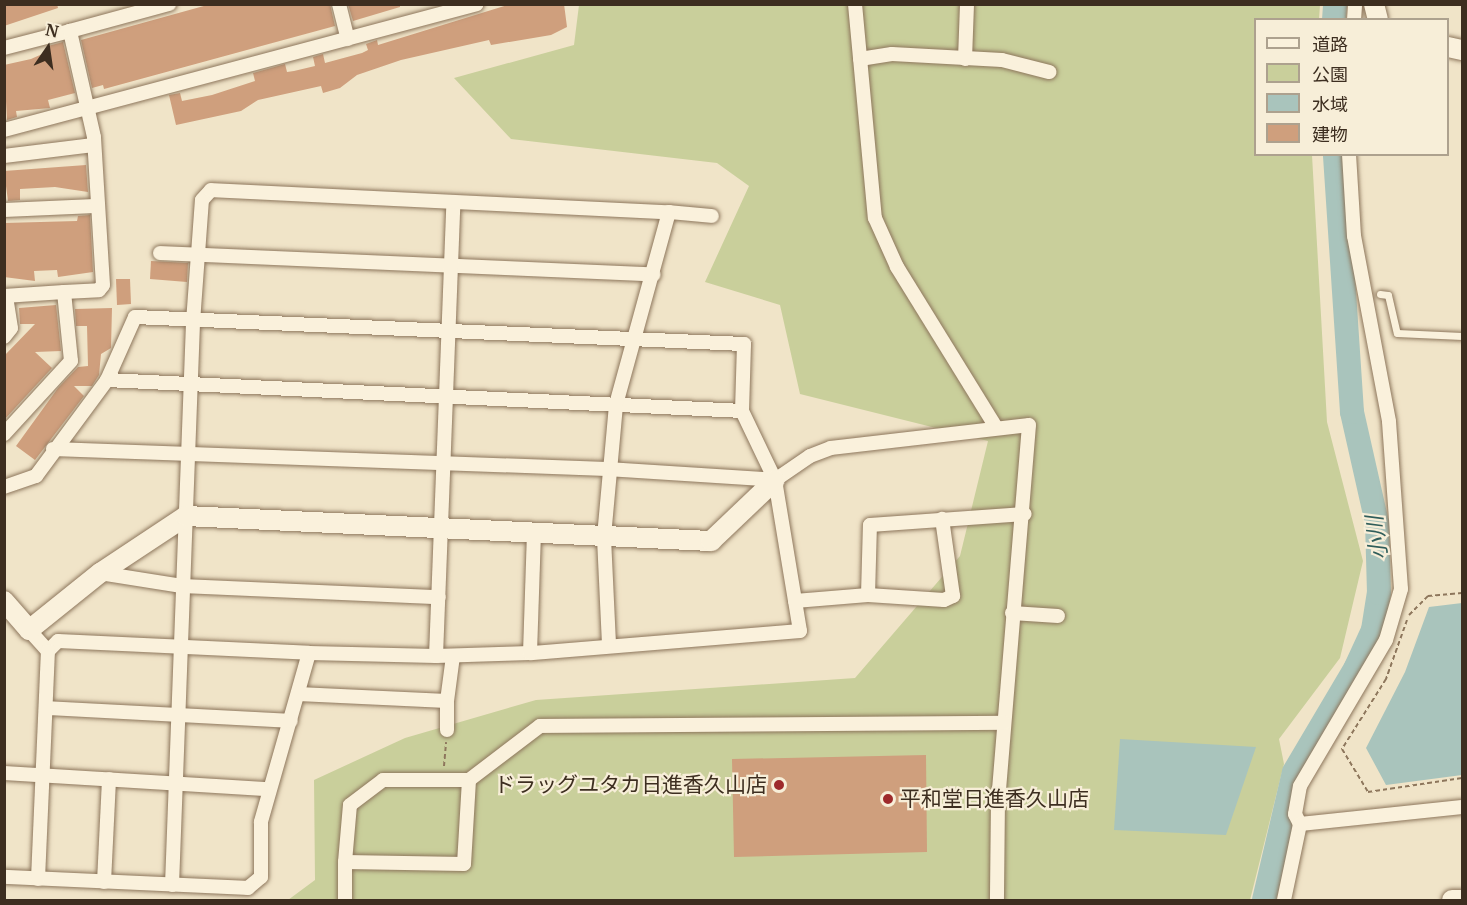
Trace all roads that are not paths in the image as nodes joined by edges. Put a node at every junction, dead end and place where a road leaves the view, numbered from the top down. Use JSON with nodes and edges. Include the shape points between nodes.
{"nodes":[{"id":1,"x":169,"y":4,"type":"edge"},
{"id":2,"x":339,"y":4,"type":"edge"},
{"id":3,"x":477,"y":4,"type":"edge"},
{"id":4,"x":855,"y":4,"type":"edge"},
{"id":5,"x":967,"y":4,"type":"edge"},
{"id":6,"x":70,"y":31,"type":"junction"},
{"id":7,"x":348,"y":39,"type":"junction"},
{"id":8,"x":4,"y":48,"type":"edge"},
{"id":9,"x":860,"y":59,"type":"junction"},
{"id":10,"x":964,"y":59,"type":"junction"},
{"id":11,"x":1049,"y":72,"type":"dead end"},
{"id":12,"x":88,"y":109,"type":"junction"},
{"id":13,"x":7,"y":129,"type":"edge"},
{"id":14,"x":93,"y":145,"type":"junction"},
{"id":15,"x":11,"y":154,"type":"edge"},
{"id":16,"x":1349,"y":156,"type":"edge"},
{"id":17,"x":453,"y":205,"type":"junction"},
{"id":18,"x":95,"y":206,"type":"junction"},
{"id":19,"x":4,"y":210,"type":"edge"},
{"id":20,"x":669,"y":212,"type":"junction"},
{"id":21,"x":711,"y":216,"type":"dead end"},
{"id":22,"x":160,"y":253,"type":"dead end"},
{"id":23,"x":199,"y":254,"type":"junction"},
{"id":24,"x":452,"y":269,"type":"junction"},
{"id":25,"x":654,"y":275,"type":"junction"},
{"id":26,"x":64,"y":292,"type":"junction"},
{"id":27,"x":1380,"y":294,"type":"dead end"},
{"id":28,"x":5,"y":296,"type":"edge"},
{"id":29,"x":194,"y":322,"type":"junction"},
{"id":30,"x":448,"y":334,"type":"junction"},
{"id":31,"x":1462,"y":336,"type":"edge"},
{"id":32,"x":4,"y":338,"type":"edge"},
{"id":33,"x":631,"y":338,"type":"junction"},
{"id":34,"x":107,"y":380,"type":"junction"},
{"id":35,"x":191,"y":386,"type":"junction"},
{"id":36,"x":446,"y":399,"type":"junction"},
{"id":37,"x":616,"y":405,"type":"junction"},
{"id":38,"x":742,"y":411,"type":"junction"},
{"id":39,"x":996,"y":427,"type":"junction"},
{"id":40,"x":4,"y":434,"type":"edge"},
{"id":41,"x":53,"y":449,"type":"junction"},
{"id":42,"x":191,"y":452,"type":"junction"},
{"id":43,"x":442,"y":464,"type":"junction"},
{"id":44,"x":607,"y":469,"type":"junction"},
{"id":45,"x":775,"y":480,"type":"junction"},
{"id":46,"x":4,"y":487,"type":"edge"},
{"id":47,"x":1025,"y":513,"type":"junction"},
{"id":48,"x":186,"y":516,"type":"junction"},
{"id":49,"x":942,"y":519,"type":"junction"},
{"id":50,"x":440,"y":530,"type":"junction"},
{"id":51,"x":534,"y":535,"type":"junction"},
{"id":52,"x":604,"y":538,"type":"junction"},
{"id":53,"x":100,"y":573,"type":"junction"},
{"id":54,"x":182,"y":586,"type":"junction"},
{"id":55,"x":868,"y":595,"type":"junction"},
{"id":56,"x":439,"y":597,"type":"junction"},
{"id":57,"x":4,"y":601,"type":"edge"},
{"id":58,"x":795,"y":601,"type":"junction"},
{"id":59,"x":1012,"y":614,"type":"junction"},
{"id":60,"x":1058,"y":616,"type":"dead end"},
{"id":61,"x":29,"y":630,"type":"junction"},
{"id":62,"x":609,"y":645,"type":"junction"},
{"id":63,"x":182,"y":648,"type":"junction"},
{"id":64,"x":48,"y":651,"type":"junction"},
{"id":65,"x":309,"y":653,"type":"junction"},
{"id":66,"x":530,"y":653,"type":"junction"},
{"id":67,"x":436,"y":656,"type":"junction"},
{"id":68,"x":453,"y":656,"type":"junction"},
{"id":69,"x":298,"y":694,"type":"junction"},
{"id":70,"x":447,"y":701,"type":"junction"},
{"id":71,"x":45,"y":708,"type":"junction"},
{"id":72,"x":178,"y":714,"type":"junction"},
{"id":73,"x":291,"y":721,"type":"junction"},
{"id":74,"x":1004,"y":723,"type":"junction"},
{"id":75,"x":447,"y":730,"type":"road end"},
{"id":76,"x":4,"y":773,"type":"edge"},
{"id":77,"x":42,"y":776,"type":"junction"},
{"id":78,"x":109,"y":779,"type":"junction"},
{"id":79,"x":469,"y":780,"type":"junction"},
{"id":80,"x":175,"y":783,"type":"junction"},
{"id":81,"x":269,"y":789,"type":"junction"},
{"id":82,"x":1462,"y":807,"type":"edge"},
{"id":83,"x":1300,"y":824,"type":"junction"},
{"id":84,"x":345,"y":862,"type":"junction"},
{"id":85,"x":4,"y":877,"type":"edge"},
{"id":86,"x":38,"y":879,"type":"junction"},
{"id":87,"x":104,"y":882,"type":"junction"},
{"id":88,"x":172,"y":885,"type":"junction"},
{"id":89,"x":345,"y":900,"type":"edge"},
{"id":90,"x":997,"y":900,"type":"edge"},
{"id":91,"x":1284,"y":900,"type":"edge"},
{"id":92,"x":1452,"y":900,"type":"edge"},
{"id":93,"x":1462,"y":900,"type":"edge"}],
"edges":[{"from":1,"to":6,"type":"street"},
{"from":2,"to":7,"type":"street"},
{"from":3,"to":7,"type":"street"},
{"from":4,"to":9,"type":"street"},
{"from":5,"to":10,"type":"street"},
{"from":6,"to":8,"type":"street"},
{"from":6,"to":12,"type":"street"},
{"from":7,"to":12,"type":"street"},
{"from":9,"to":10,"type":"street","via":[[892,54]]},
{"from":9,"to":39,"type":"street","via":[[875,218],[897,267]]},
{"from":10,"to":11,"type":"street","via":[[1002,60]]},
{"from":12,"to":13,"type":"street"},
{"from":12,"to":14,"type":"street"},
{"from":13,"to":15,"type":"street"},
{"from":14,"to":15,"type":"street"},
{"from":14,"to":18,"type":"street"},
{"from":16,"to":83,"type":"street","via":[[1354,236],[1389,421],[1401,589],[1386,640],[1300,786],[1295,814]]},
{"from":17,"to":20,"type":"street"},
{"from":17,"to":23,"type":"street","via":[[211,190],[202,200]]},
{"from":17,"to":24,"type":"street"},
{"from":18,"to":19,"type":"street"},
{"from":18,"to":26,"type":"street","via":[[103,285],[99,290]]},
{"from":20,"to":21,"type":"street"},
{"from":20,"to":25,"type":"street"},
{"from":22,"to":23,"type":"street"},
{"from":23,"to":24,"type":"street"},
{"from":23,"to":29,"type":"street"},
{"from":24,"to":25,"type":"street"},
{"from":24,"to":30,"type":"street"},
{"from":25,"to":33,"type":"street"},
{"from":26,"to":28,"type":"street"},
{"from":26,"to":40,"type":"street","via":[[70,361]]},
{"from":27,"to":31,"type":"lane","via":[[1388,295],[1397,333]]},
{"from":28,"to":32,"type":"street","via":[[11,328]]},
{"from":29,"to":30,"type":"street"},
{"from":29,"to":34,"type":"street","via":[[131,319]]},
{"from":29,"to":35,"type":"street"},
{"from":30,"to":33,"type":"street"},
{"from":30,"to":36,"type":"street"},
{"from":33,"to":37,"type":"street"},
{"from":33,"to":38,"type":"street","via":[[744,344]]},
{"from":34,"to":35,"type":"street"},
{"from":34,"to":41,"type":"street"},
{"from":35,"to":36,"type":"street"},
{"from":35,"to":42,"type":"street"},
{"from":36,"to":37,"type":"street"},
{"from":36,"to":43,"type":"street"},
{"from":37,"to":38,"type":"street"},
{"from":37,"to":44,"type":"street"},
{"from":38,"to":45,"type":"street"},
{"from":39,"to":45,"type":"street","via":[[831,448],[810,456]]},
{"from":39,"to":47,"type":"street","via":[[1029,425]]},
{"from":41,"to":42,"type":"street"},
{"from":41,"to":46,"type":"street","via":[[36,476]]},
{"from":42,"to":43,"type":"street"},
{"from":42,"to":48,"type":"street"},
{"from":43,"to":44,"type":"street"},
{"from":43,"to":50,"type":"street"},
{"from":44,"to":45,"type":"street"},
{"from":44,"to":52,"type":"street"},
{"from":45,"to":52,"type":"street","via":[[711,542]]},
{"from":45,"to":58,"type":"street"},
{"from":47,"to":49,"type":"street"},
{"from":47,"to":59,"type":"street"},
{"from":48,"to":50,"type":"street"},
{"from":48,"to":53,"type":"street"},
{"from":48,"to":54,"type":"street"},
{"from":49,"to":55,"type":"street","via":[[870,525]]},
{"from":49,"to":55,"type":"street","via":[[953,596],[944,600]]},
{"from":50,"to":51,"type":"street"},
{"from":50,"to":56,"type":"street"},
{"from":51,"to":52,"type":"street"},
{"from":51,"to":66,"type":"street"},
{"from":52,"to":62,"type":"street"},
{"from":53,"to":54,"type":"street"},
{"from":53,"to":61,"type":"street"},
{"from":54,"to":56,"type":"street"},
{"from":54,"to":63,"type":"street"},
{"from":55,"to":58,"type":"street"},
{"from":56,"to":67,"type":"street"},
{"from":57,"to":61,"type":"street"},
{"from":58,"to":62,"type":"street","via":[[800,631]]},
{"from":59,"to":60,"type":"street"},
{"from":59,"to":74,"type":"street"},
{"from":61,"to":64,"type":"street"},
{"from":62,"to":66,"type":"street"},
{"from":63,"to":64,"type":"street","via":[[58,641]]},
{"from":63,"to":65,"type":"street"},
{"from":63,"to":72,"type":"street"},
{"from":64,"to":71,"type":"street"},
{"from":65,"to":67,"type":"street"},
{"from":65,"to":69,"type":"street"},
{"from":66,"to":68,"type":"street"},
{"from":67,"to":68,"type":"street"},
{"from":68,"to":70,"type":"street"},
{"from":69,"to":70,"type":"street"},
{"from":69,"to":73,"type":"street"},
{"from":70,"to":75,"type":"street"},
{"from":71,"to":72,"type":"street"},
{"from":71,"to":77,"type":"street"},
{"from":72,"to":73,"type":"street"},
{"from":72,"to":80,"type":"street"},
{"from":73,"to":81,"type":"street"},
{"from":74,"to":79,"type":"street","via":[[540,726]]},
{"from":74,"to":90,"type":"street"},
{"from":76,"to":77,"type":"street"},
{"from":77,"to":78,"type":"street"},
{"from":77,"to":86,"type":"street"},
{"from":78,"to":80,"type":"street"},
{"from":78,"to":87,"type":"street"},
{"from":79,"to":84,"type":"street","via":[[382,780],[350,805]]},
{"from":79,"to":84,"type":"street","via":[[464,864]]},
{"from":80,"to":81,"type":"street"},
{"from":80,"to":88,"type":"street"},
{"from":81,"to":88,"type":"street","via":[[261,822],[261,877],[248,888]]},
{"from":82,"to":83,"type":"street"},
{"from":83,"to":91,"type":"street"},
{"from":84,"to":89,"type":"street"},
{"from":85,"to":86,"type":"street"},
{"from":86,"to":87,"type":"street"},
{"from":87,"to":88,"type":"street"},
{"from":92,"to":93,"type":"street"}]}
